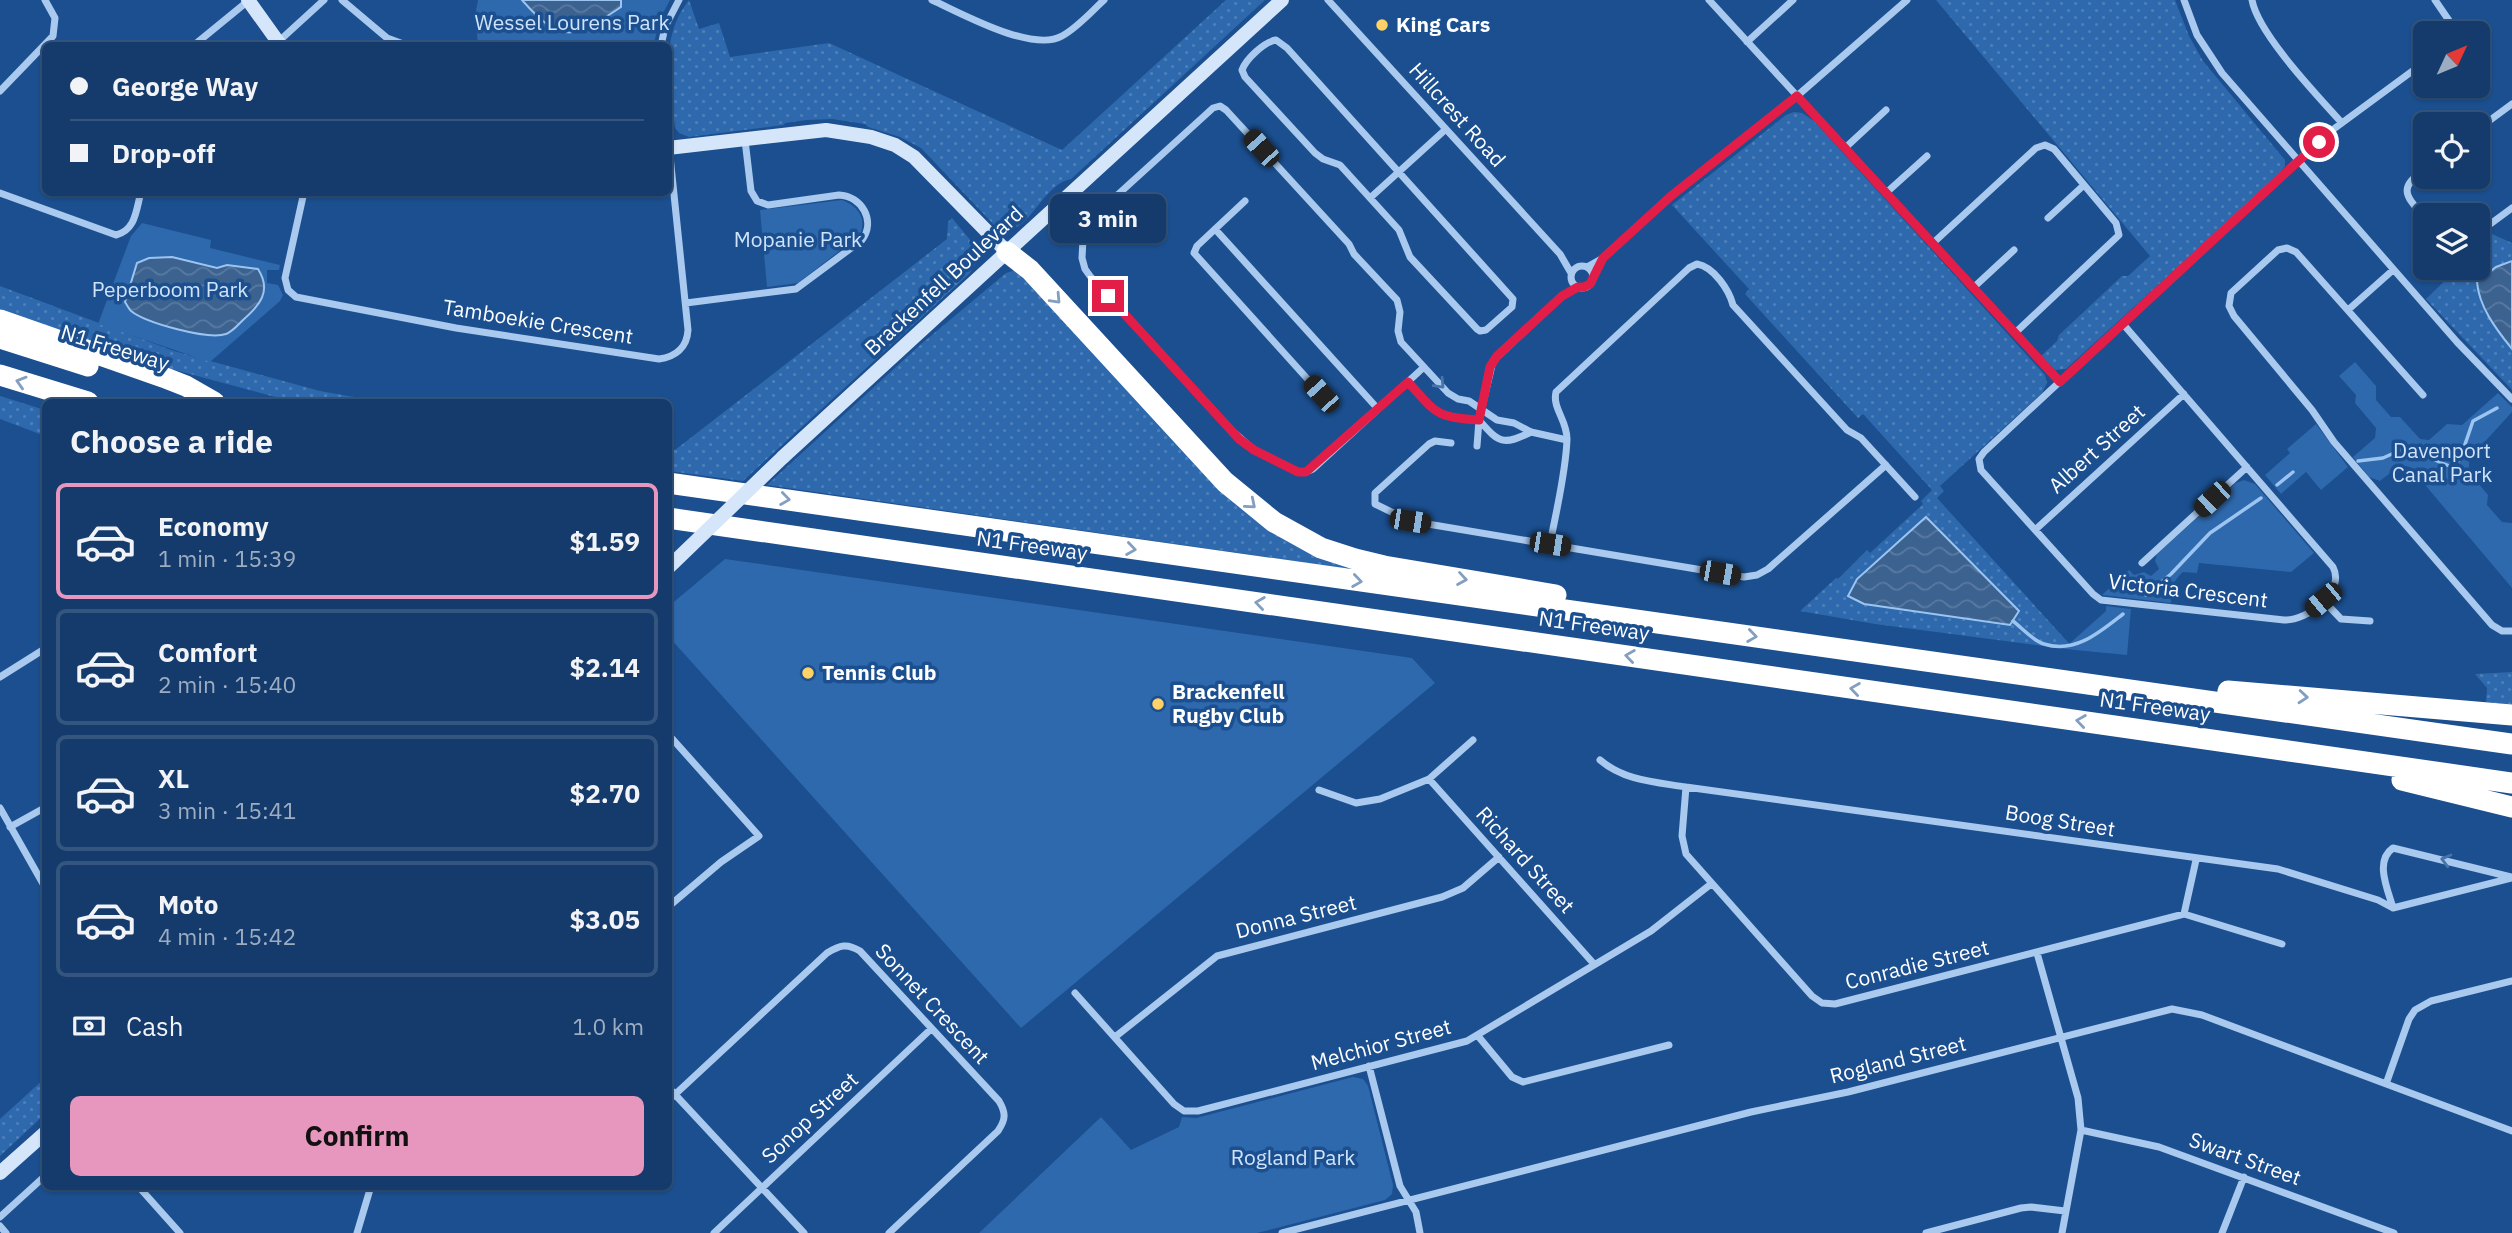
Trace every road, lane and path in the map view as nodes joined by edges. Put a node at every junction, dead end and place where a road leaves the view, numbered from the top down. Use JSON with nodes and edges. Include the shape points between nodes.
{"nodes":[{"id":1,"x":46,"y":0,"type":"edge"},
{"id":2,"x":248,"y":0,"type":"edge"},
{"id":3,"x":324,"y":0,"type":"edge"},
{"id":4,"x":342,"y":0,"type":"edge"},
{"id":5,"x":679,"y":0,"type":"edge"},
{"id":6,"x":932,"y":0,"type":"edge"},
{"id":7,"x":1104,"y":0,"type":"edge"},
{"id":8,"x":1282,"y":0,"type":"edge"},
{"id":9,"x":1328,"y":0,"type":"edge"},
{"id":10,"x":1709,"y":0,"type":"edge"},
{"id":11,"x":1793,"y":0,"type":"edge"},
{"id":12,"x":2184,"y":0,"type":"edge"},
{"id":13,"x":2252,"y":0,"type":"edge"},
{"id":14,"x":2435,"y":0,"type":"edge"},
{"id":15,"x":1903,"y":1,"type":"edge"},
{"id":16,"x":2449,"y":21,"type":"edge"},
{"id":17,"x":47,"y":42,"type":"edge"},
{"id":18,"x":198,"y":42,"type":"edge"},
{"id":19,"x":279,"y":42,"type":"edge"},
{"id":20,"x":282,"y":42,"type":"edge"},
{"id":21,"x":398,"y":42,"type":"edge"},
{"id":22,"x":662,"y":42,"type":"edge"},
{"id":23,"x":1747,"y":42,"type":"junction"},
{"id":24,"x":42,"y":47,"type":"edge"},
{"id":25,"x":2413,"y":71,"type":"edge"},
{"id":26,"x":0,"y":91,"type":"edge"},
{"id":27,"x":1797,"y":96,"type":"junction"},
{"id":28,"x":2512,"y":104,"type":"edge"},
{"id":29,"x":1886,"y":110,"type":"dead end"},
{"id":30,"x":2490,"y":120,"type":"edge"},
{"id":31,"x":2342,"y":123,"type":"junction"},
{"id":32,"x":1446,"y":129,"type":"junction"},
{"id":33,"x":745,"y":139,"type":"junction"},
{"id":34,"x":672,"y":147,"type":"edge"},
{"id":35,"x":1845,"y":148,"type":"junction"},
{"id":36,"x":1927,"y":156,"type":"dead end"},
{"id":37,"x":2299,"y":162,"type":"junction"},
{"id":38,"x":1399,"y":172,"type":"junction"},
{"id":39,"x":672,"y":175,"type":"edge"},
{"id":40,"x":2413,"y":178,"type":"edge"},
{"id":41,"x":2084,"y":185,"type":"junction"},
{"id":42,"x":0,"y":192,"type":"edge"},
{"id":43,"x":1886,"y":193,"type":"junction"},
{"id":44,"x":140,"y":196,"type":"edge"},
{"id":45,"x":303,"y":196,"type":"edge"},
{"id":46,"x":1370,"y":198,"type":"junction"},
{"id":47,"x":1245,"y":201,"type":"dead end"},
{"id":48,"x":2413,"y":204,"type":"edge"},
{"id":49,"x":2512,"y":208,"type":"edge"},
{"id":50,"x":2048,"y":218,"type":"dead end"},
{"id":51,"x":2490,"y":224,"type":"edge"},
{"id":52,"x":1215,"y":229,"type":"junction"},
{"id":53,"x":1932,"y":244,"type":"junction"},
{"id":54,"x":2014,"y":250,"type":"dead end"},
{"id":55,"x":1007,"y":252,"type":"junction"},
{"id":56,"x":1560,"y":254,"type":"junction"},
{"id":57,"x":1603,"y":258,"type":"junction"},
{"id":58,"x":1584,"y":267,"type":"junction"},
{"id":59,"x":2393,"y":270,"type":"junction"},
{"id":60,"x":1571,"y":277,"type":"junction"},
{"id":61,"x":1592,"y":278,"type":"junction"},
{"id":62,"x":1578,"y":287,"type":"junction"},
{"id":63,"x":1973,"y":288,"type":"junction"},
{"id":64,"x":1562,"y":296,"type":"junction"},
{"id":65,"x":686,"y":303,"type":"junction"},
{"id":66,"x":2348,"y":310,"type":"junction"},
{"id":67,"x":0,"y":320,"type":"edge"},
{"id":68,"x":2123,"y":324,"type":"junction"},
{"id":69,"x":2015,"y":334,"type":"junction"},
{"id":70,"x":0,"y":338,"type":"edge"},
{"id":71,"x":1424,"y":367,"type":"junction"},
{"id":72,"x":0,"y":375,"type":"edge"},
{"id":73,"x":1408,"y":382,"type":"junction"},
{"id":74,"x":2060,"y":382,"type":"junction"},
{"id":75,"x":1321,"y":394,"type":"dead end"},
{"id":76,"x":2184,"y":394,"type":"junction"},
{"id":77,"x":2423,"y":395,"type":"dead end"},
{"id":78,"x":78,"y":399,"type":"edge"},
{"id":79,"x":204,"y":399,"type":"edge"},
{"id":80,"x":210,"y":399,"type":"edge"},
{"id":81,"x":2512,"y":399,"type":"edge"},
{"id":82,"x":1378,"y":409,"type":"junction"},
{"id":83,"x":1482,"y":409,"type":"junction"},
{"id":84,"x":1479,"y":420,"type":"junction"},
{"id":85,"x":1531,"y":432,"type":"junction"},
{"id":86,"x":1567,"y":440,"type":"junction"},
{"id":87,"x":1451,"y":443,"type":"dead end"},
{"id":88,"x":1477,"y":446,"type":"dead end"},
{"id":89,"x":1886,"y":465,"type":"junction"},
{"id":90,"x":2247,"y":467,"type":"junction"},
{"id":91,"x":672,"y":484,"type":"edge"},
{"id":92,"x":1915,"y":496,"type":"dead end"},
{"id":93,"x":679,"y":520,"type":"edge"},
{"id":94,"x":2035,"y":530,"type":"junction"},
{"id":95,"x":1550,"y":544,"type":"junction"},
{"id":96,"x":2142,"y":562,"type":"dead end"},
{"id":97,"x":672,"y":564,"type":"edge"},
{"id":98,"x":2323,"y":600,"type":"junction"},
{"id":99,"x":2370,"y":621,"type":"dead end"},
{"id":100,"x":2512,"y":631,"type":"edge"},
{"id":101,"x":1724,"y":632,"type":"junction"},
{"id":102,"x":42,"y":651,"type":"edge"},
{"id":103,"x":0,"y":677,"type":"edge"},
{"id":104,"x":2064,"y":681,"type":"junction"},
{"id":105,"x":2512,"y":715,"type":"edge"},
{"id":106,"x":2128,"y":728,"type":"junction"},
{"id":107,"x":672,"y":738,"type":"edge"},
{"id":108,"x":1472,"y":740,"type":"dead end"},
{"id":109,"x":2512,"y":744,"type":"edge"},
{"id":110,"x":1600,"y":760,"type":"dead end"},
{"id":111,"x":1429,"y":779,"type":"junction"},
{"id":112,"x":2512,"y":783,"type":"edge"},
{"id":113,"x":1686,"y":787,"type":"junction"},
{"id":114,"x":1319,"y":790,"type":"dead end"},
{"id":115,"x":2512,"y":807,"type":"edge"},
{"id":116,"x":0,"y":808,"type":"edge"},
{"id":117,"x":42,"y":809,"type":"edge"},
{"id":118,"x":10,"y":827,"type":"junction"},
{"id":119,"x":1499,"y":857,"type":"junction"},
{"id":120,"x":2196,"y":860,"type":"junction"},
{"id":121,"x":2512,"y":878,"type":"edge"},
{"id":122,"x":42,"y":882,"type":"edge"},
{"id":123,"x":1711,"y":884,"type":"junction"},
{"id":124,"x":672,"y":904,"type":"edge"},
{"id":125,"x":2393,"y":908,"type":"junction"},
{"id":126,"x":2184,"y":914,"type":"junction"},
{"id":127,"x":2282,"y":944,"type":"dead end"},
{"id":128,"x":2037,"y":953,"type":"junction"},
{"id":129,"x":1594,"y":964,"type":"junction"},
{"id":130,"x":2512,"y":981,"type":"edge"},
{"id":131,"x":1075,"y":993,"type":"dead end"},
{"id":132,"x":931,"y":1029,"type":"junction"},
{"id":133,"x":1478,"y":1036,"type":"junction"},
{"id":134,"x":1115,"y":1037,"type":"junction"},
{"id":135,"x":2060,"y":1037,"type":"junction"},
{"id":136,"x":1669,"y":1045,"type":"dead end"},
{"id":137,"x":1369,"y":1066,"type":"junction"},
{"id":138,"x":2386,"y":1084,"type":"junction"},
{"id":139,"x":672,"y":1092,"type":"edge"},
{"id":140,"x":675,"y":1095,"type":"junction"},
{"id":141,"x":672,"y":1098,"type":"edge"},
{"id":142,"x":2081,"y":1130,"type":"junction"},
{"id":143,"x":2512,"y":1131,"type":"edge"},
{"id":144,"x":42,"y":1136,"type":"edge"},
{"id":145,"x":0,"y":1173,"type":"edge"},
{"id":146,"x":2244,"y":1177,"type":"junction"},
{"id":147,"x":42,"y":1179,"type":"edge"},
{"id":148,"x":761,"y":1188,"type":"junction"},
{"id":149,"x":142,"y":1190,"type":"edge"},
{"id":150,"x":371,"y":1190,"type":"edge"},
{"id":151,"x":1409,"y":1200,"type":"junction"},
{"id":152,"x":2065,"y":1211,"type":"junction"},
{"id":153,"x":0,"y":1217,"type":"edge"},
{"id":154,"x":0,"y":1226,"type":"edge"},
{"id":155,"x":6,"y":1233,"type":"edge"},
{"id":156,"x":180,"y":1233,"type":"edge"},
{"id":157,"x":358,"y":1233,"type":"edge"},
{"id":158,"x":714,"y":1233,"type":"edge"},
{"id":159,"x":804,"y":1233,"type":"edge"},
{"id":160,"x":889,"y":1233,"type":"edge"},
{"id":161,"x":1282,"y":1233,"type":"edge"},
{"id":162,"x":1420,"y":1233,"type":"edge"},
{"id":163,"x":1926,"y":1233,"type":"edge"},
{"id":164,"x":2062,"y":1233,"type":"edge"},
{"id":165,"x":2222,"y":1233,"type":"edge"},
{"id":166,"x":2394,"y":1233,"type":"edge"}],
"edges":[{"from":1,"to":17,"type":"street","via":[[56,30]]},
{"from":2,"to":18,"type":"street"},
{"from":2,"to":19,"type":"street"},
{"from":3,"to":20,"type":"street"},
{"from":4,"to":21,"type":"street"},
{"from":5,"to":22,"type":"street"},
{"from":6,"to":7,"type":"street","via":[[996,30],[1049,40],[1066,34]]},
{"from":8,"to":55,"type":"street","name":"Brackenfell Boulevard"},
{"from":9,"to":32,"type":"street","name":"Hillcrest Road"},
{"from":10,"to":23,"type":"street"},
{"from":11,"to":23,"type":"street"},
{"from":12,"to":37,"type":"street","via":[[2209,57]]},
{"from":13,"to":31,"type":"street","via":[[2279,50]]},
{"from":14,"to":16,"type":"street"},
{"from":15,"to":27,"type":"street"},
{"from":23,"to":27,"type":"street"},
{"from":24,"to":26,"type":"street"},
{"from":25,"to":31,"type":"street"},
{"from":27,"to":35,"type":"street"},
{"from":27,"to":57,"type":"street","via":[[1671,196]]},
{"from":28,"to":30,"type":"street"},
{"from":29,"to":35,"type":"street"},
{"from":31,"to":37,"type":"street"},
{"from":32,"to":38,"type":"street"},
{"from":32,"to":56,"type":"street","name":"Hillcrest Road"},
{"from":33,"to":34,"type":"street"},
{"from":33,"to":55,"type":"street","via":[[826,130],[895,145],[930,172]]},
{"from":33,"to":65,"type":"street","via":[[751,191],[757,201],[768,205],[849,196],[865,212],[866,234],[796,289]]},
{"from":35,"to":43,"type":"street"},
{"from":36,"to":43,"type":"street"},
{"from":37,"to":59,"type":"street"},
{"from":37,"to":68,"type":"street"},
{"from":38,"to":46,"type":"street"},
{"from":38,"to":46,"type":"street","via":[[1513,299],[1512,307],[1480,331],[1410,257],[1399,230]]},
{"from":38,"to":46,"type":"street","via":[[1280,41],[1269,41],[1242,67],[1245,77],[1315,153],[1337,163]]},
{"from":39,"to":65,"type":"street","name":"Tamboekie Crescent"},
{"from":40,"to":48,"type":"street","via":[[2406,193]]},
{"from":41,"to":50,"type":"street"},
{"from":41,"to":53,"type":"street","via":[[2052,147],[2039,146]]},
{"from":41,"to":69,"type":"street","via":[[2118,226],[2117,239]]},
{"from":42,"to":44,"type":"street","via":[[116,235],[133,224]]},
{"from":43,"to":53,"type":"street"},
{"from":45,"to":65,"type":"street","name":"Tamboekie Crescent","via":[[285,278],[296,297],[456,328],[659,359],[673,355],[686,342]]},
{"from":47,"to":52,"type":"street"},
{"from":49,"to":51,"type":"street"},
{"from":52,"to":75,"type":"street","via":[[1195,248],[1195,256]]},
{"from":52,"to":82,"type":"street"},
{"from":53,"to":63,"type":"street"},
{"from":54,"to":63,"type":"street"},
{"from":55,"to":97,"type":"street","name":"Brackenfell Boulevard","bridge":true},
{"from":55,"to":101,"type":"highway","one_way":true,"via":[[1030,270],[1225,482],[1297,536],[1321,548],[1384,566],[1703,620]]},
{"from":56,"to":58,"type":"street","name":"Hillcrest Road"},
{"from":56,"to":60,"type":"street","name":"Hillcrest Road"},
{"from":57,"to":58,"type":"street"},
{"from":57,"to":61,"type":"street"},
{"from":58,"to":60,"type":"street","via":[[1575,268]]},
{"from":58,"to":61,"type":"street"},
{"from":59,"to":66,"type":"street"},
{"from":59,"to":81,"type":"street"},
{"from":60,"to":62,"type":"street"},
{"from":60,"to":64,"type":"street"},
{"from":61,"to":62,"type":"street","via":[[1587,286]]},
{"from":62,"to":64,"type":"street"},
{"from":63,"to":69,"type":"street"},
{"from":64,"to":83,"type":"street","via":[[1493,361]]},
{"from":66,"to":77,"type":"street"},
{"from":66,"to":100,"type":"street","via":[[2300,255],[2287,248],[2274,253],[2234,289],[2229,300],[2234,316],[2398,518],[2492,625]]},
{"from":67,"to":80,"type":"highway","via":[[163,377]]},
{"from":68,"to":74,"type":"street"},
{"from":68,"to":76,"type":"street"},
{"from":69,"to":74,"type":"street"},
{"from":70,"to":79,"type":"highway","name":"N1 Freeway"},
{"from":71,"to":73,"type":"street"},
{"from":71,"to":82,"type":"street","via":[[1400,338],[1394,297],[1220,106],[1113,199],[1083,239],[1082,258],[1090,276],[1254,450],[1298,472],[1308,472]]},
{"from":71,"to":83,"type":"street","one_way":true,"via":[[1451,396]]},
{"from":78,"to":72,"type":"highway","one_way":true},
{"from":73,"to":82,"type":"street"},
{"from":73,"to":84,"type":"street","via":[[1437,413]]},
{"from":74,"to":94,"type":"street","name":"Victoria Crescent","via":[[1984,452],[1979,463]]},
{"from":76,"to":90,"type":"street"},
{"from":76,"to":94,"type":"street","name":"Albert Street"},
{"from":83,"to":84,"type":"street"},
{"from":83,"to":85,"type":"street","via":[[1497,420]]},
{"from":84,"to":85,"type":"street","via":[[1495,438],[1511,442]]},
{"from":84,"to":88,"type":"street"},
{"from":85,"to":86,"type":"street"},
{"from":86,"to":89,"type":"street","via":[[1566,424],[1554,400],[1558,388],[1689,268],[1701,264],[1847,430]]},
{"from":86,"to":95,"type":"street"},
{"from":87,"to":95,"type":"street","via":[[1429,444],[1375,493],[1376,504],[1410,521]]},
{"from":89,"to":92,"type":"street"},
{"from":89,"to":95,"type":"street","via":[[1768,569],[1751,577]]},
{"from":90,"to":96,"type":"street"},
{"from":90,"to":98,"type":"street","via":[[2333,567],[2336,584]]},
{"from":91,"to":101,"type":"highway","name":"N1 Freeway","one_way":true},
{"from":106,"to":93,"type":"highway","name":"N1 Freeway","one_way":true},
{"from":94,"to":98,"type":"street","name":"Victoria Crescent","via":[[2092,594],[2104,601],[2291,620]]},
{"from":98,"to":99,"type":"street","via":[[2338,617]]},
{"from":101,"to":104,"type":"highway","name":"N1 Freeway","one_way":true},
{"from":102,"to":103,"type":"street"},
{"from":104,"to":105,"type":"highway","one_way":true},
{"from":104,"to":109,"type":"highway","name":"N1 Freeway"},
{"from":106,"to":112,"type":"highway","name":"N1 Freeway"},
{"from":106,"to":115,"type":"highway","via":[[2379,776]]},
{"from":107,"to":124,"type":"street","via":[[759,836]]},
{"from":108,"to":111,"type":"street"},
{"from":110,"to":113,"type":"street","name":"Boog Street","via":[[1627,776]]},
{"from":111,"to":114,"type":"street","via":[[1368,803]]},
{"from":111,"to":119,"type":"street","name":"Richard Street"},
{"from":113,"to":120,"type":"street","name":"Boog Street"},
{"from":113,"to":123,"type":"street","name":"Conradie Street","via":[[1683,848]]},
{"from":116,"to":118,"type":"street"},
{"from":117,"to":118,"type":"street"},
{"from":118,"to":122,"type":"street"},
{"from":119,"to":129,"type":"street","name":"Richard Street"},
{"from":119,"to":134,"type":"street","name":"Donna Street","via":[[1463,888],[1442,897],[1217,956]]},
{"from":120,"to":125,"type":"street","name":"Boog Street","via":[[2291,872]]},
{"from":120,"to":126,"type":"street"},
{"from":121,"to":125,"type":"street"},
{"from":121,"to":125,"type":"street","one_way":true,"via":[[2393,848],[2382,868]]},
{"from":123,"to":128,"type":"street","name":"Conradie Street","via":[[1812,996],[1828,1004]]},
{"from":123,"to":129,"type":"street","name":"Melchior Street","via":[[1651,931]]},
{"from":126,"to":127,"type":"street"},
{"from":126,"to":128,"type":"street","name":"Conradie Street"},
{"from":128,"to":135,"type":"street"},
{"from":129,"to":133,"type":"street","name":"Melchior Street"},
{"from":130,"to":138,"type":"street","via":[[2431,1001],[2415,1010]]},
{"from":131,"to":134,"type":"street"},
{"from":132,"to":140,"type":"street","name":"Sonnet Crescent","via":[[860,951],[844,945],[827,953]]},
{"from":132,"to":148,"type":"street","name":"Sonop Street"},
{"from":132,"to":160,"type":"street","name":"Sonnet Crescent","via":[[999,1101],[1005,1117],[998,1131]]},
{"from":133,"to":136,"type":"street","via":[[1512,1077],[1523,1082]]},
{"from":133,"to":137,"type":"street","name":"Melchior Street"},
{"from":134,"to":137,"type":"street","name":"Melchior Street","via":[[1184,1111]]},
{"from":135,"to":138,"type":"street","name":"Rogland Street","via":[[2160,1011],[2183,1010]]},
{"from":135,"to":142,"type":"street","via":[[2078,1098]]},
{"from":135,"to":151,"type":"street","name":"Rogland Street"},
{"from":137,"to":151,"type":"street","via":[[1401,1186]]},
{"from":138,"to":143,"type":"street","name":"Rogland Street"},
{"from":139,"to":140,"type":"street"},
{"from":140,"to":141,"type":"street","name":"Sonnet Crescent"},
{"from":140,"to":148,"type":"street"},
{"from":142,"to":146,"type":"street","name":"Swart Street","via":[[2159,1147]]},
{"from":142,"to":152,"type":"street"},
{"from":144,"to":145,"type":"street"},
{"from":146,"to":165,"type":"street"},
{"from":146,"to":166,"type":"street","name":"Swart Street"},
{"from":147,"to":153,"type":"street"},
{"from":148,"to":158,"type":"street","name":"Sonop Street"},
{"from":148,"to":159,"type":"street"},
{"from":149,"to":156,"type":"street"},
{"from":150,"to":157,"type":"street"},
{"from":151,"to":161,"type":"street","name":"Rogland Street"},
{"from":151,"to":162,"type":"street"},
{"from":152,"to":163,"type":"street","via":[[2021,1208]]},
{"from":152,"to":164,"type":"street"},
{"from":154,"to":155,"type":"street"}]}
